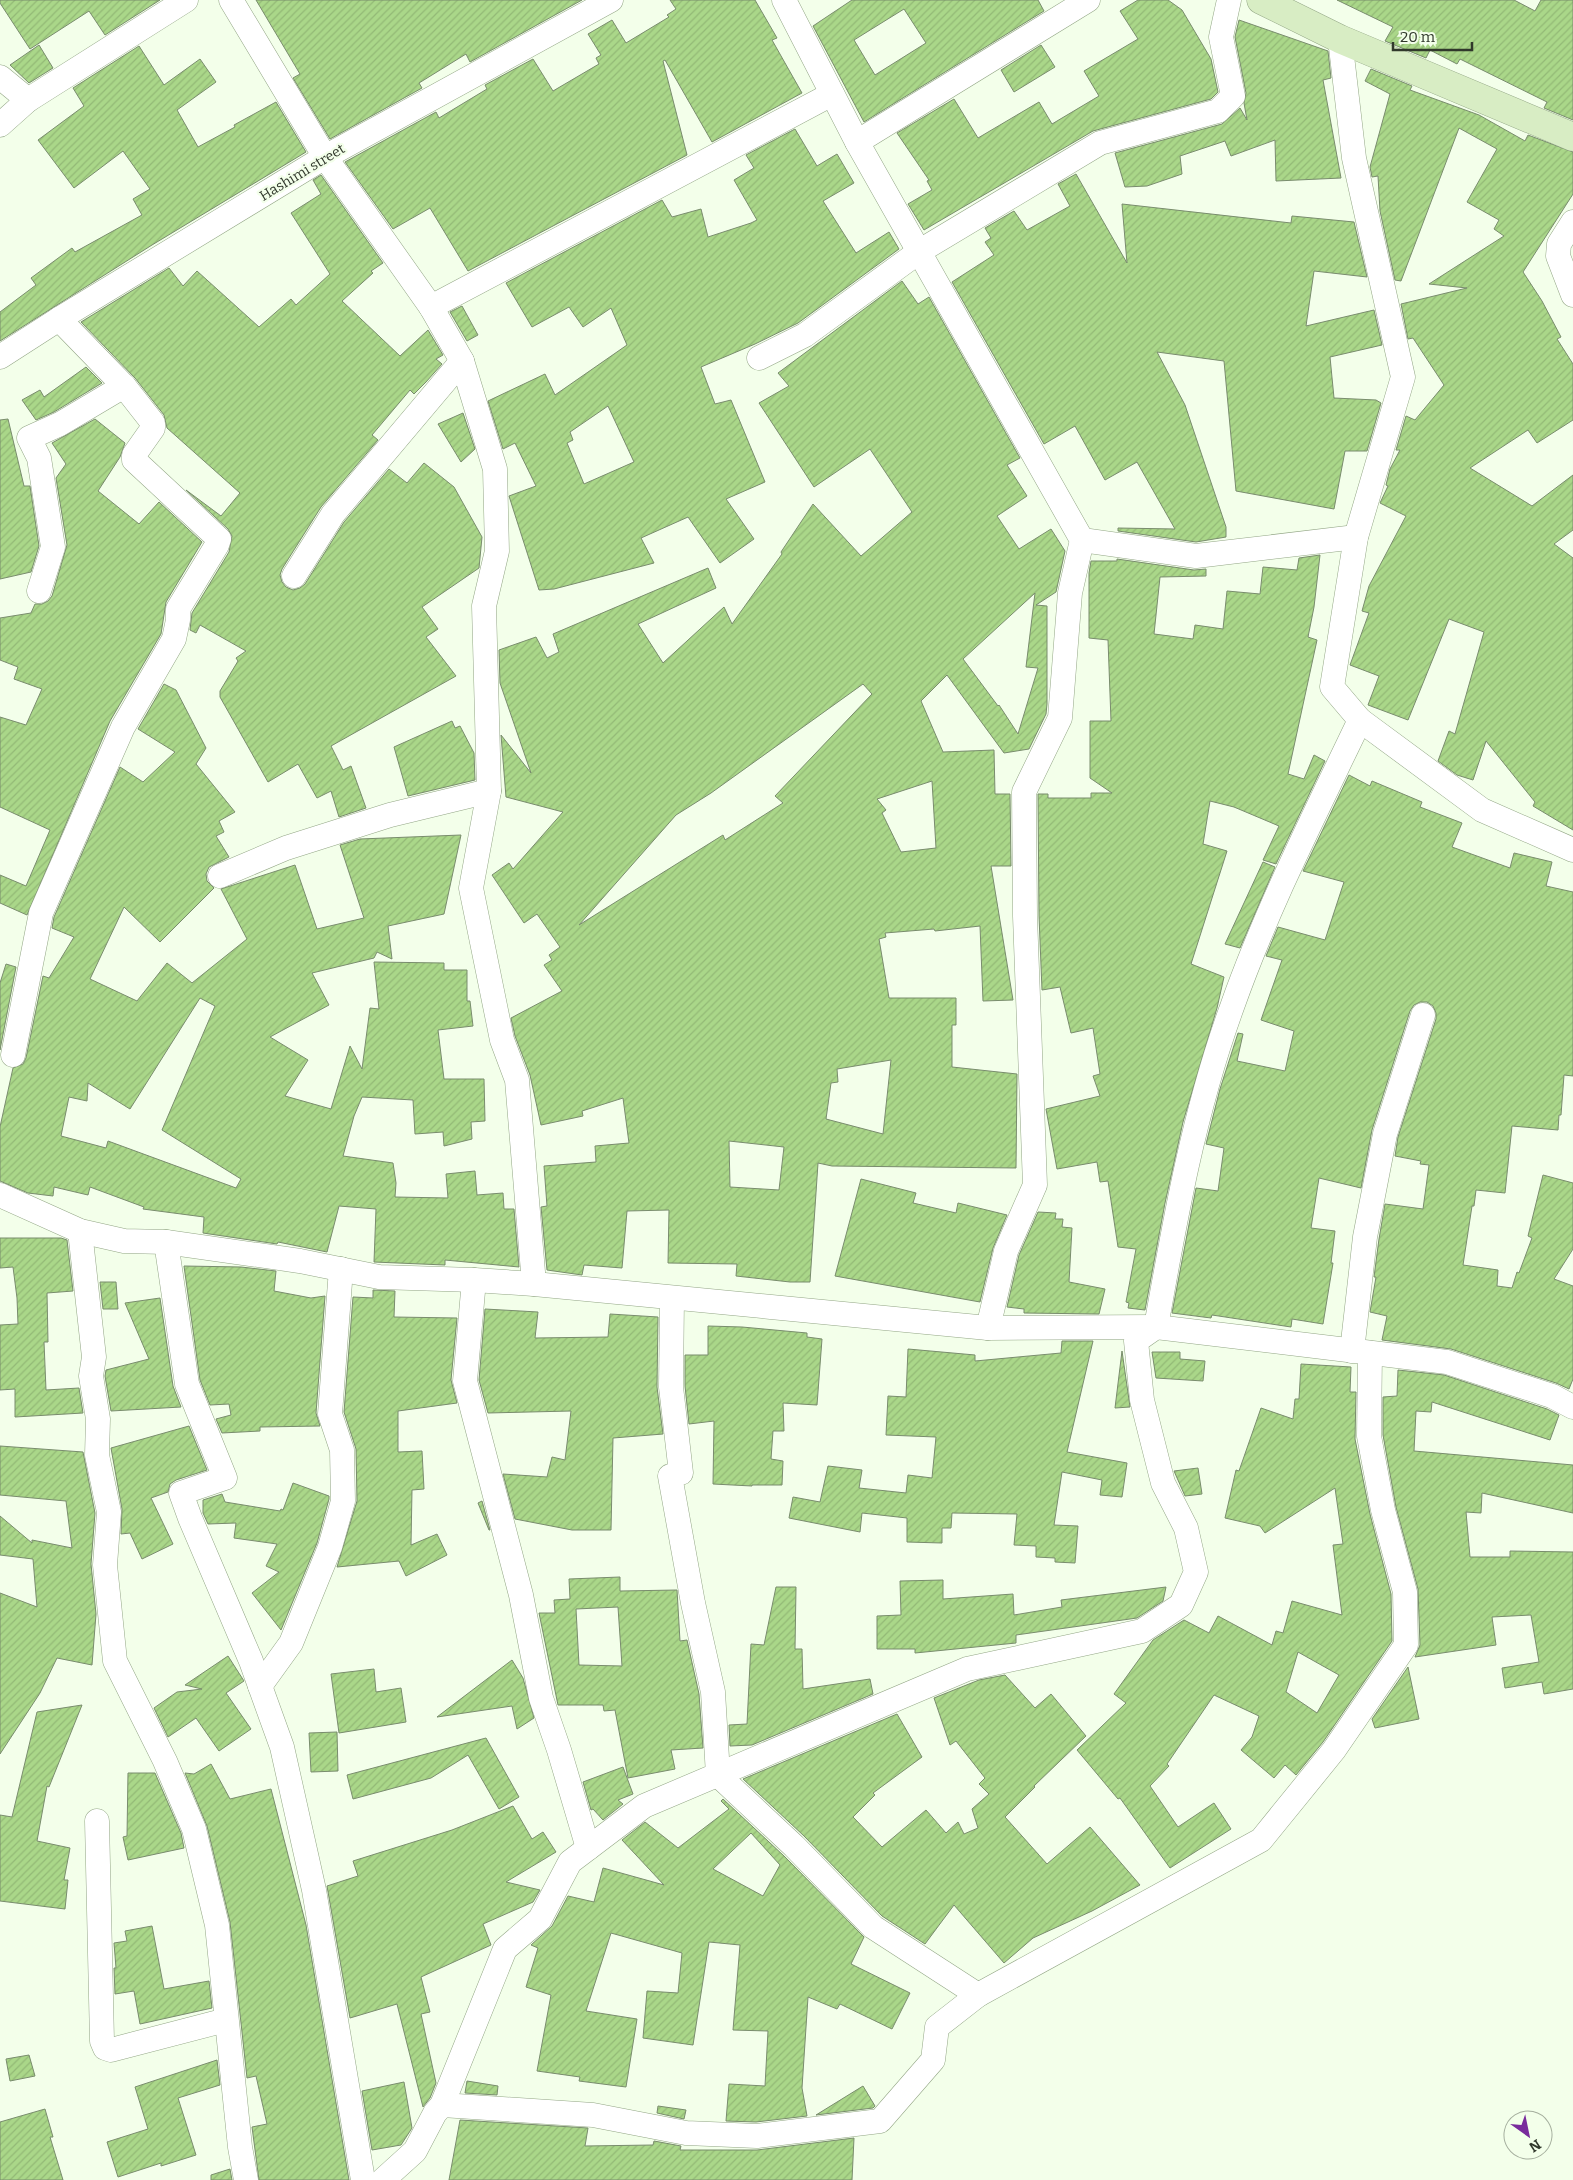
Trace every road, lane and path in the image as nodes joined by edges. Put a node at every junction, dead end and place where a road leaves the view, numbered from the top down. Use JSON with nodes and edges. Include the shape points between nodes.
{"nodes":[{"id":1,"x":186,"y":0,"type":"edge"},
{"id":2,"x":232,"y":0,"type":"edge"},
{"id":3,"x":611,"y":0,"type":"edge"},
{"id":4,"x":784,"y":0,"type":"edge"},
{"id":5,"x":1088,"y":0,"type":"edge"},
{"id":6,"x":1229,"y":0,"type":"edge"},
{"id":7,"x":1261,"y":0,"type":"edge"},
{"id":8,"x":1340,"y":39,"type":"junction"},
{"id":9,"x":0,"y":77,"type":"edge"},
{"id":10,"x":832,"y":94,"type":"junction"},
{"id":11,"x":28,"y":100,"type":"junction"},
{"id":12,"x":0,"y":125,"type":"edge"},
{"id":13,"x":1573,"y":137,"type":"edge"},
{"id":14,"x":857,"y":142,"type":"junction"},
{"id":15,"x":325,"y":157,"type":"junction"},
{"id":16,"x":1573,"y":222,"type":"edge"},
{"id":17,"x":920,"y":251,"type":"junction"},
{"id":18,"x":1573,"y":295,"type":"edge"},
{"id":19,"x":431,"y":307,"type":"junction"},
{"id":20,"x":59,"y":319,"type":"junction"},
{"id":21,"x":0,"y":357,"type":"edge"},
{"id":22,"x":759,"y":358,"type":"dead end"},
{"id":23,"x":462,"y":361,"type":"junction"},
{"id":24,"x":124,"y":386,"type":"junction"},
{"id":25,"x":1356,"y":537,"type":"junction"},
{"id":26,"x":1082,"y":540,"type":"junction"},
{"id":27,"x":294,"y":576,"type":"dead end"},
{"id":28,"x":39,"y":590,"type":"dead end"},
{"id":29,"x":1360,"y":720,"type":"junction"},
{"id":30,"x":489,"y":791,"type":"junction"},
{"id":31,"x":1573,"y":850,"type":"edge"},
{"id":32,"x":220,"y":876,"type":"dead end"},
{"id":33,"x":1423,"y":1015,"type":"dead end"},
{"id":34,"x":13,"y":1055,"type":"dead end"},
{"id":35,"x":0,"y":1195,"type":"edge"},
{"id":36,"x":80,"y":1231,"type":"junction"},
{"id":37,"x":166,"y":1242,"type":"junction"},
{"id":38,"x":341,"y":1269,"type":"junction"},
{"id":39,"x":474,"y":1280,"type":"junction"},
{"id":40,"x":534,"y":1284,"type":"junction"},
{"id":41,"x":672,"y":1298,"type":"junction"},
{"id":42,"x":988,"y":1328,"type":"junction"},
{"id":43,"x":1156,"y":1328,"type":"junction"},
{"id":44,"x":1361,"y":1352,"type":"junction"},
{"id":45,"x":1573,"y":1407,"type":"edge"},
{"id":46,"x":260,"y":1686,"type":"junction"},
{"id":47,"x":718,"y":1775,"type":"junction"},
{"id":48,"x":97,"y":1821,"type":"dead end"},
{"id":49,"x":588,"y":1848,"type":"junction"},
{"id":50,"x":978,"y":1994,"type":"junction"},
{"id":51,"x":226,"y":2020,"type":"junction"},
{"id":52,"x":442,"y":2106,"type":"junction"},
{"id":53,"x":246,"y":2180,"type":"edge"},
{"id":54,"x":363,"y":2180,"type":"edge"},
{"id":55,"x":383,"y":2180,"type":"edge"}],
"edges":[{"from":1,"to":11,"type":"street"},
{"from":2,"to":15,"type":"street"},
{"from":3,"to":15,"type":"street","name":"Hashimi street"},
{"from":4,"to":10,"type":"street"},
{"from":5,"to":14,"type":"street"},
{"from":6,"to":17,"type":"street","via":[[1221,37],[1233,96],[1218,111],[1100,143]]},
{"from":7,"to":8,"type":"street"},
{"from":8,"to":13,"type":"street"},
{"from":8,"to":25,"type":"street","via":[[1354,158],[1403,377]]},
{"from":9,"to":11,"type":"street"},
{"from":10,"to":14,"type":"street"},
{"from":10,"to":19,"type":"street"},
{"from":11,"to":12,"type":"street"},
{"from":14,"to":17,"type":"street"},
{"from":15,"to":19,"type":"street"},
{"from":15,"to":20,"type":"street","name":"Hashimi street"},
{"from":16,"to":18,"type":"street","via":[[1559,244],[1558,256]]},
{"from":17,"to":22,"type":"street","via":[[805,335]]},
{"from":17,"to":26,"type":"street"},
{"from":19,"to":23,"type":"street"},
{"from":20,"to":21,"type":"street","name":"Hashimi street"},
{"from":20,"to":24,"type":"street"},
{"from":23,"to":27,"type":"street","via":[[333,514]]},
{"from":23,"to":30,"type":"street","via":[[495,470],[497,551],[484,606]]},
{"from":24,"to":28,"type":"street","via":[[60,424],[29,438],[39,458],[53,547]]},
{"from":24,"to":34,"type":"street","via":[[153,422],[153,428],[134,455],[134,460],[219,539],[178,609],[174,639],[123,727],[40,913]]},
{"from":25,"to":26,"type":"street","via":[[1196,556]]},
{"from":25,"to":29,"type":"street","via":[[1332,687]]},
{"from":26,"to":42,"type":"street","via":[[1070,593],[1060,718],[1024,792],[1035,1185],[1006,1251]]},
{"from":29,"to":31,"type":"street","via":[[1482,810]]},
{"from":29,"to":43,"type":"street","via":[[1284,880],[1232,1007],[1190,1148]]},
{"from":30,"to":32,"type":"street","via":[[390,815],[295,845]]},
{"from":30,"to":40,"type":"street","via":[[471,888],[502,1040],[517,1080]]},
{"from":33,"to":44,"type":"street","via":[[1385,1134],[1365,1238]]},
{"from":35,"to":36,"type":"street"},
{"from":36,"to":37,"type":"street","via":[[124,1241]]},
{"from":36,"to":51,"type":"street","via":[[94,1357],[91,1376],[98,1419],[97,1455],[110,1512],[105,1565],[115,1661],[165,1761],[194,1829],[217,1925]]},
{"from":37,"to":38,"type":"street"},
{"from":37,"to":46,"type":"street","via":[[187,1384],[225,1478],[181,1493]]},
{"from":38,"to":39,"type":"street","via":[[380,1277]]},
{"from":38,"to":46,"type":"street","via":[[330,1414],[342,1450],[343,1501],[330,1547],[291,1643]]},
{"from":39,"to":40,"type":"street"},
{"from":39,"to":49,"type":"street","via":[[464,1382],[521,1594],[541,1698]]},
{"from":40,"to":41,"type":"street"},
{"from":41,"to":42,"type":"street"},
{"from":41,"to":47,"type":"street","via":[[671,1388],[681,1473],[670,1476],[713,1692]]},
{"from":42,"to":43,"type":"street"},
{"from":43,"to":44,"type":"street"},
{"from":43,"to":47,"type":"street","via":[[1136,1341],[1142,1400],[1163,1483],[1186,1528],[1196,1572],[1181,1605],[1142,1630],[966,1669]]},
{"from":44,"to":45,"type":"street","via":[[1447,1362],[1552,1396]]},
{"from":44,"to":50,"type":"street","via":[[1369,1436],[1405,1592],[1406,1645],[1334,1750],[1261,1840]]},
{"from":46,"to":54,"type":"street","via":[[282,1747],[314,1890]]},
{"from":47,"to":49,"type":"street","via":[[644,1806]]},
{"from":47,"to":50,"type":"street","via":[[794,1846],[873,1927]]},
{"from":48,"to":51,"type":"street","via":[[102,2041],[105,2048],[112,2050]]},
{"from":49,"to":52,"type":"street","via":[[570,1862],[540,1919],[505,1949]]},
{"from":50,"to":52,"type":"street","via":[[937,2027],[933,2060],[880,2121],[757,2136],[686,2133],[593,2115]]},
{"from":51,"to":53,"type":"street"},
{"from":52,"to":55,"type":"street","via":[[415,2151]]}]}
